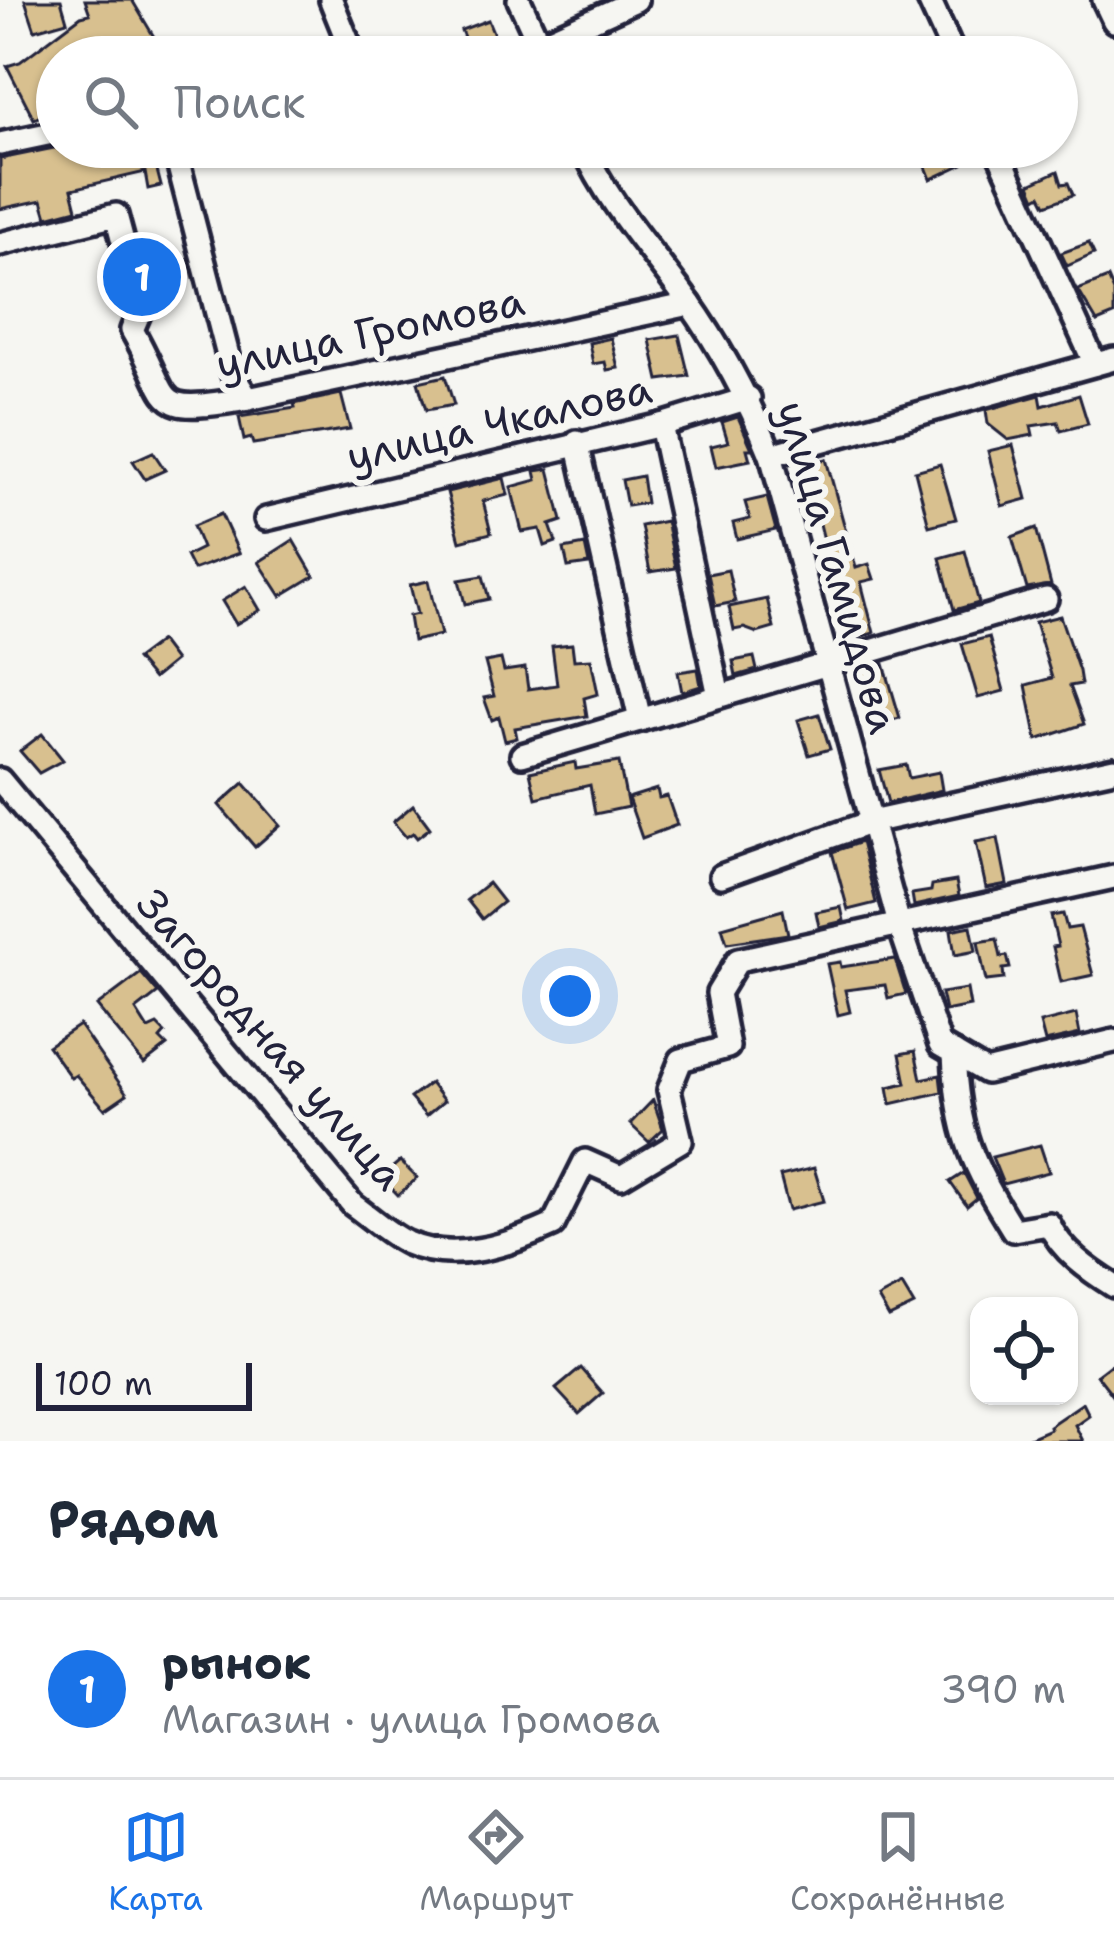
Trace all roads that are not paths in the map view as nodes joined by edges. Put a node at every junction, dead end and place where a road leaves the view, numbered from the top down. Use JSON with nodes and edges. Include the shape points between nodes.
{"nodes":[{"id":1,"x":331,"y":0,"type":"edge"},
{"id":2,"x":519,"y":0,"type":"edge"},
{"id":3,"x":636,"y":0,"type":"edge"},
{"id":4,"x":929,"y":0,"type":"edge"},
{"id":5,"x":1104,"y":0,"type":"edge"},
{"id":6,"x":1114,"y":21,"type":"edge"},
{"id":7,"x":346,"y":36,"type":"edge"},
{"id":8,"x":535,"y":36,"type":"edge"},
{"id":9,"x":570,"y":36,"type":"edge"},
{"id":10,"x":945,"y":36,"type":"edge"},
{"id":11,"x":36,"y":136,"type":"edge"},
{"id":12,"x":0,"y":144,"type":"edge"},
{"id":13,"x":179,"y":168,"type":"edge"},
{"id":14,"x":593,"y":168,"type":"edge"},
{"id":15,"x":1007,"y":168,"type":"edge"},
{"id":16,"x":0,"y":244,"type":"edge"},
{"id":17,"x":690,"y":304,"type":"junction"},
{"id":18,"x":1105,"y":362,"type":"edge"},
{"id":19,"x":748,"y":398,"type":"junction"},
{"id":20,"x":248,"y":399,"type":"junction"},
{"id":21,"x":661,"y":425,"type":"junction"},
{"id":22,"x":577,"y":442,"type":"junction"},
{"id":23,"x":771,"y":455,"type":"junction"},
{"id":24,"x":266,"y":519,"type":"dead end"},
{"id":25,"x":1046,"y":599,"type":"dead end"},
{"id":26,"x":827,"y":664,"type":"junction"},
{"id":27,"x":719,"y":696,"type":"junction"},
{"id":28,"x":640,"y":720,"type":"junction"},
{"id":29,"x":522,"y":754,"type":"dead end"},
{"id":30,"x":1114,"y":770,"type":"edge"},
{"id":31,"x":0,"y":781,"type":"edge"},
{"id":32,"x":871,"y":822,"type":"junction"},
{"id":33,"x":721,"y":876,"type":"dead end"},
{"id":34,"x":1114,"y":878,"type":"edge"},
{"id":35,"x":899,"y":924,"type":"junction"},
{"id":36,"x":1114,"y":1042,"type":"edge"},
{"id":37,"x":947,"y":1049,"type":"junction"},
{"id":38,"x":1114,"y":1286,"type":"edge"}],
"edges":[{"from":1,"to":7,"type":"street"},
{"from":2,"to":8,"type":"street"},
{"from":3,"to":9,"type":"street"},
{"from":4,"to":10,"type":"street"},
{"from":5,"to":6,"type":"street"},
{"from":11,"to":12,"type":"street"},
{"from":13,"to":20,"type":"street","via":[[233,375]]},
{"from":14,"to":17,"type":"street","name":"улица Гамидова"},
{"from":15,"to":18,"type":"street"},
{"from":16,"to":20,"type":"street","name":"улица Громова","via":[[116,215],[141,309],[132,329],[159,388],[189,408]]},
{"from":17,"to":19,"type":"street","name":"улица Гамидова"},
{"from":17,"to":20,"type":"street","name":"улица Громова"},
{"from":18,"to":23,"type":"street"},
{"from":19,"to":21,"type":"street","name":"улица Чкалова"},
{"from":19,"to":23,"type":"street","name":"улица Гамидова"},
{"from":21,"to":22,"type":"street","name":"улица Чкалова"},
{"from":21,"to":27,"type":"street"},
{"from":22,"to":24,"type":"street","name":"улица Чкалова"},
{"from":22,"to":28,"type":"street"},
{"from":23,"to":26,"type":"street","name":"улица Гамидова"},
{"from":25,"to":26,"type":"street"},
{"from":26,"to":27,"type":"street"},
{"from":26,"to":32,"type":"street","name":"улица Гамидова"},
{"from":27,"to":28,"type":"street"},
{"from":28,"to":29,"type":"street"},
{"from":30,"to":32,"type":"street"},
{"from":31,"to":35,"type":"street","name":"Загородная улица","via":[[353,1205],[408,1243],[450,1253],[553,1226],[586,1161],[621,1178],[681,1141],[669,1090],[681,1060],[728,1047],[718,993],[738,960]]},
{"from":32,"to":33,"type":"street"},
{"from":32,"to":35,"type":"street","name":"улица Гамидова"},
{"from":34,"to":35,"type":"street"},
{"from":35,"to":37,"type":"street","name":"улица Гамидова"},
{"from":36,"to":37,"type":"street","via":[[986,1072]]},
{"from":37,"to":38,"type":"street","via":[[976,1171],[1013,1231],[1049,1224]]}]}
